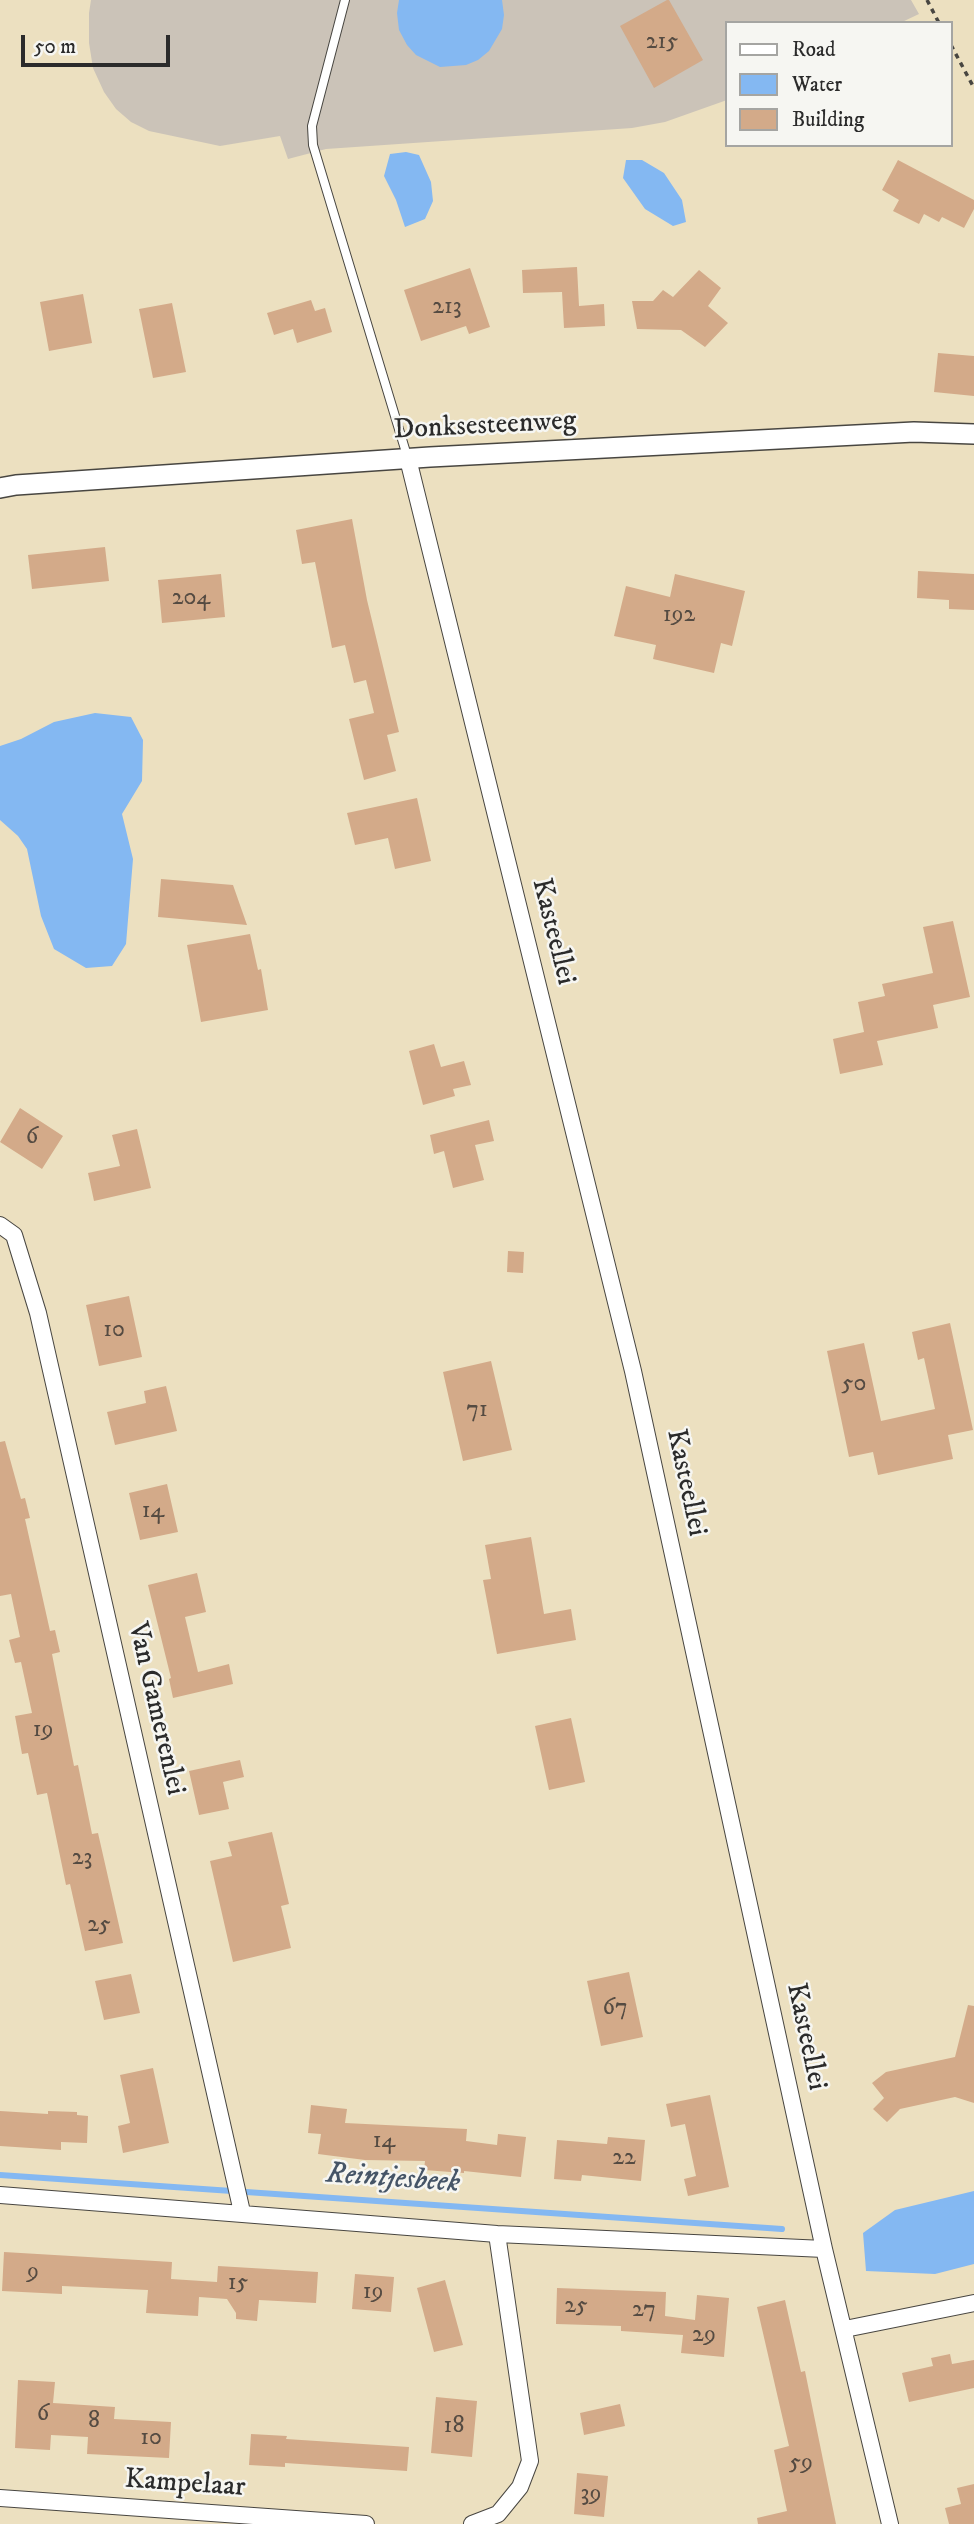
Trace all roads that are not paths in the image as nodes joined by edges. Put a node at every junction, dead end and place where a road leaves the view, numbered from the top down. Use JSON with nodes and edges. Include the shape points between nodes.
{"nodes":[{"id":1,"x":345,"y":0,"type":"edge"},
{"id":2,"x":974,"y":434,"type":"edge"},
{"id":3,"x":408,"y":459,"type":"junction"},
{"id":4,"x":0,"y":488,"type":"edge"},
{"id":5,"x":0,"y":1225,"type":"edge"},
{"id":6,"x":0,"y":2196,"type":"edge"},
{"id":7,"x":242,"y":2212,"type":"junction"},
{"id":8,"x":497,"y":2234,"type":"junction"},
{"id":9,"x":824,"y":2249,"type":"junction"},
{"id":10,"x":974,"y":2304,"type":"edge"},
{"id":11,"x":845,"y":2329,"type":"junction"},
{"id":12,"x":0,"y":2498,"type":"edge"},
{"id":13,"x":366,"y":2524,"type":"edge"},
{"id":14,"x":472,"y":2524,"type":"edge"},
{"id":15,"x":890,"y":2524,"type":"edge"}],
"edges":[{"from":1,"to":3,"type":"lane","via":[[312,126],[313,145]]},
{"from":2,"to":3,"type":"street","name":"Donksesteenweg","via":[[914,432]]},
{"from":3,"to":4,"type":"street","name":"Donksesteenweg"},
{"from":3,"to":9,"type":"street","name":"Kasteellei","via":[[633,1371]]},
{"from":5,"to":7,"type":"street","name":"Van Gamerenlei","via":[[13,1235],[38,1313]]},
{"from":6,"to":7,"type":"street"},
{"from":7,"to":8,"type":"street"},
{"from":8,"to":9,"type":"street"},
{"from":8,"to":14,"type":"street","via":[[530,2461],[520,2487],[498,2514]]},
{"from":9,"to":11,"type":"street","name":"Kasteellei"},
{"from":10,"to":11,"type":"street"},
{"from":11,"to":15,"type":"street","name":"Kasteellei"},
{"from":12,"to":13,"type":"street","name":"Kampelaar"}]}
